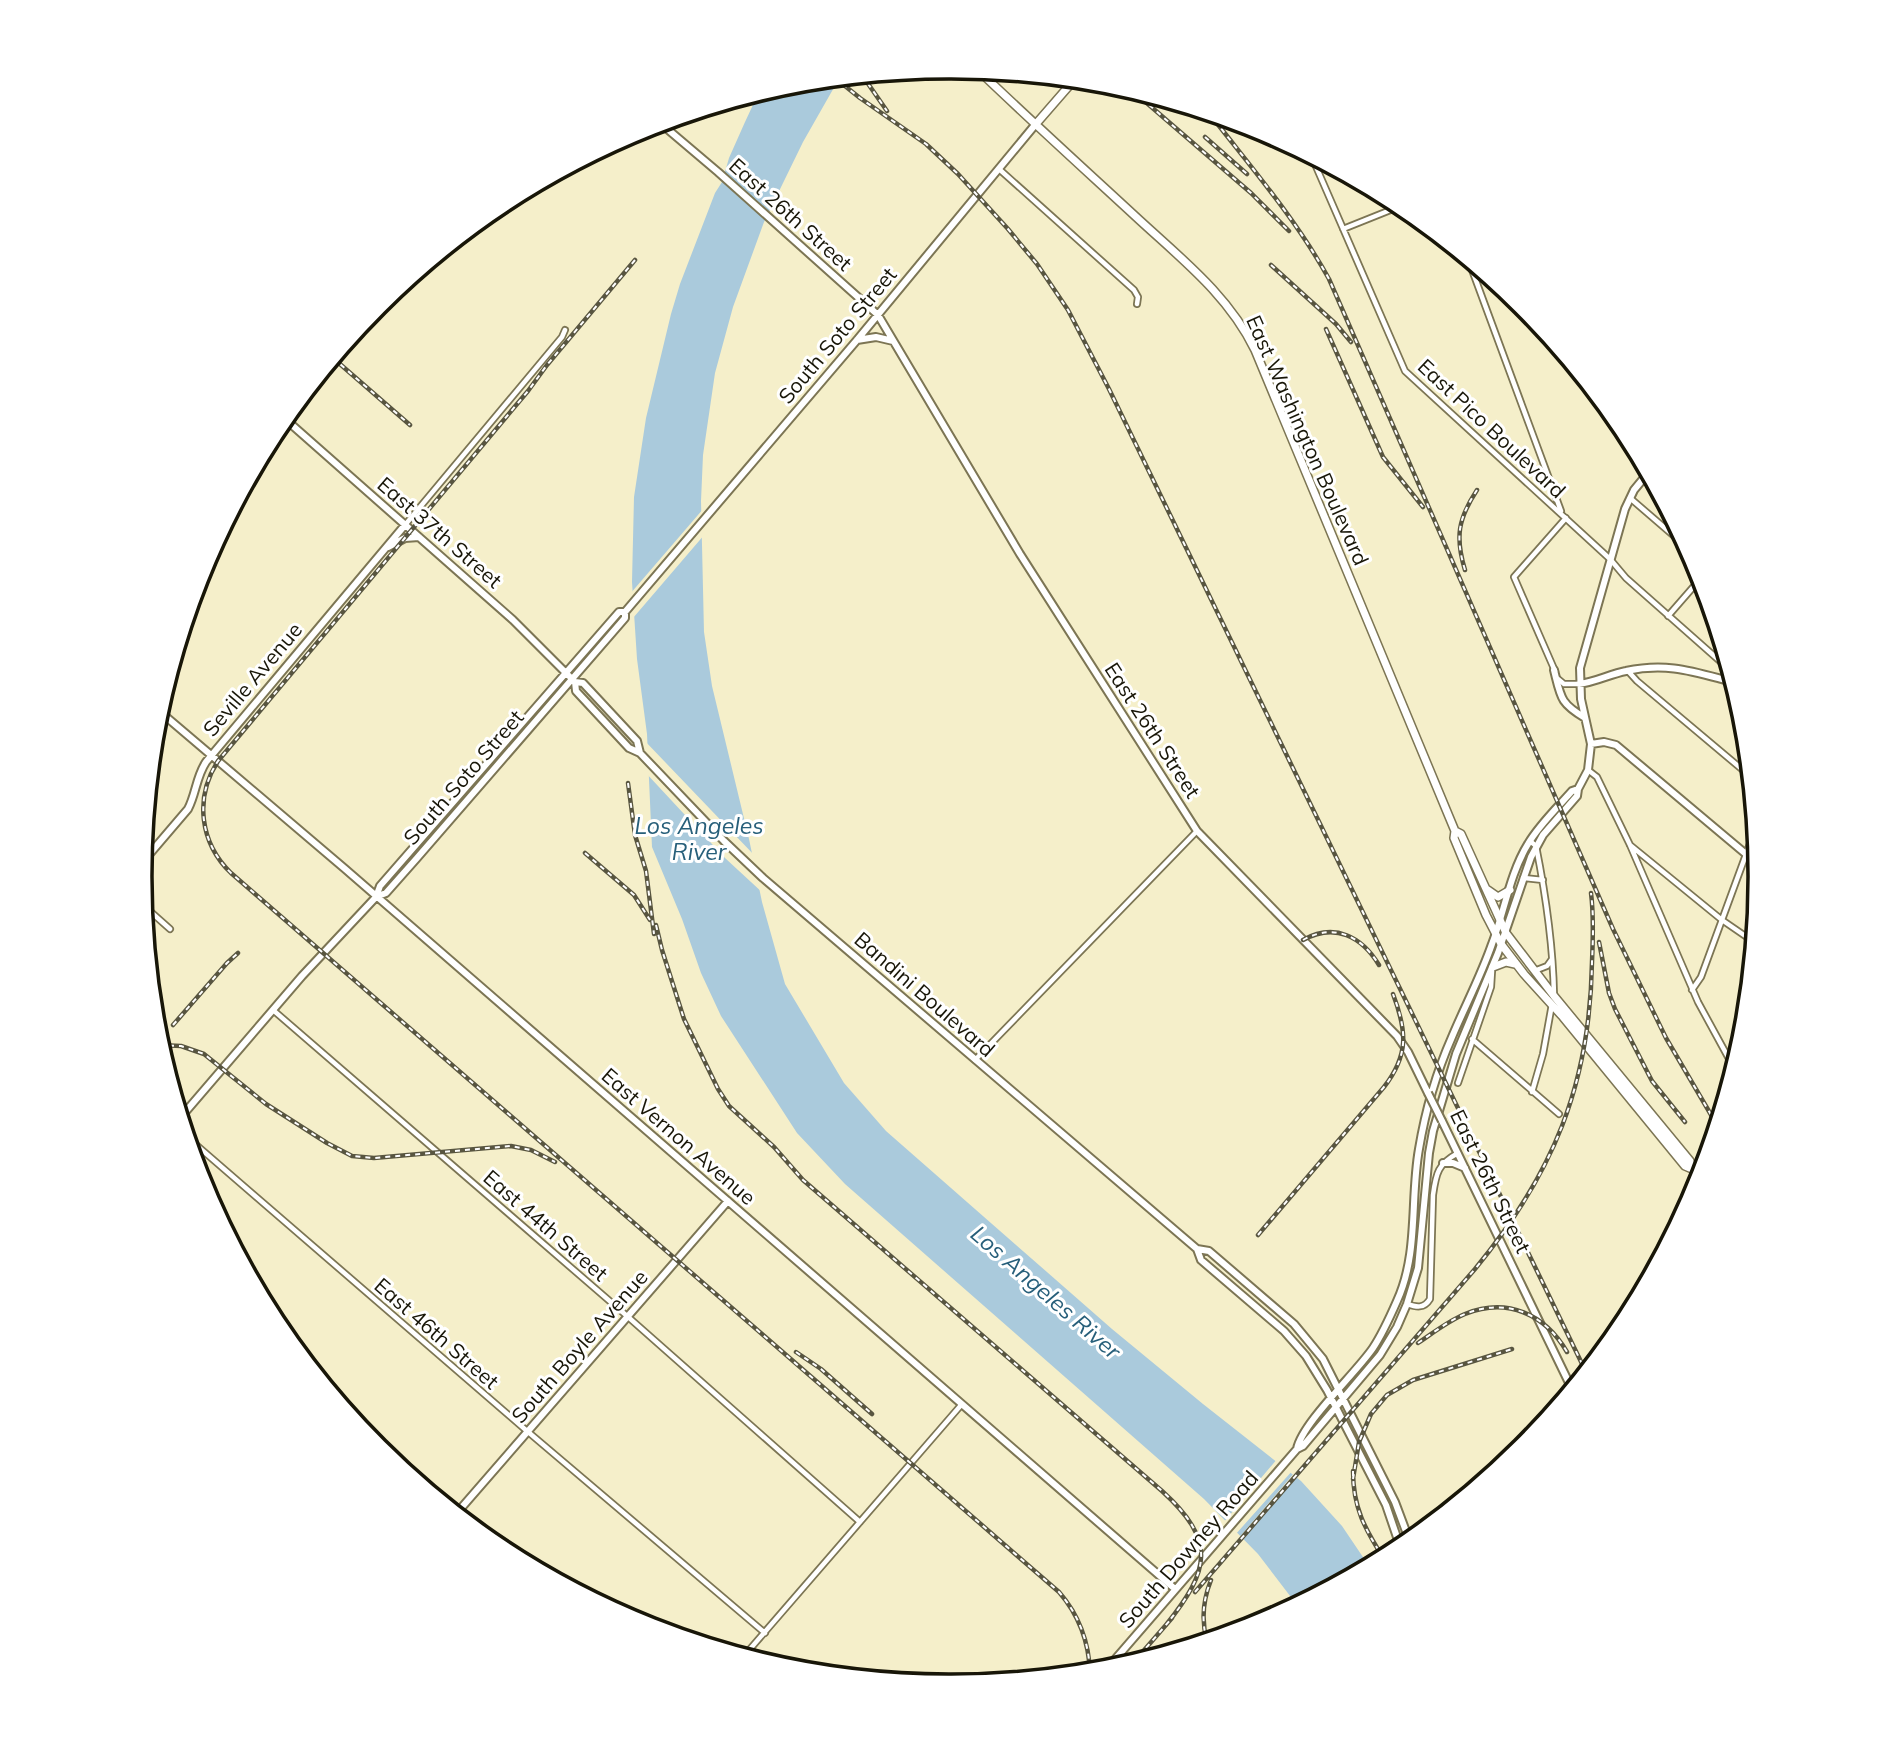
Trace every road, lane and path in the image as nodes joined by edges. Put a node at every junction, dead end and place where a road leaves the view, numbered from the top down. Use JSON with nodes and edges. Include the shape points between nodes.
{"nodes":[{"id":1,"x":992,"y":80,"type":"edge"},
{"id":2,"x":1066,"y":88,"type":"edge"},
{"id":3,"x":1035,"y":125,"type":"junction"},
{"id":4,"x":669,"y":130,"type":"edge"},
{"id":5,"x":999,"y":169,"type":"junction"},
{"id":6,"x":1317,"y":169,"type":"edge"},
{"id":7,"x":1389,"y":211,"type":"edge"},
{"id":8,"x":1343,"y":229,"type":"junction"},
{"id":9,"x":1474,"y":275,"type":"edge"},
{"id":10,"x":1137,"y":304,"type":"dead end"},
{"id":11,"x":878,"y":315,"type":"junction"},
{"id":12,"x":565,"y":331,"type":"dead end"},
{"id":13,"x":857,"y":340,"type":"junction"},
{"id":14,"x":893,"y":341,"type":"junction"},
{"id":15,"x":292,"y":425,"type":"edge"},
{"id":16,"x":1642,"y":480,"type":"edge"},
{"id":17,"x":1630,"y":498,"type":"junction"},
{"id":18,"x":1564,"y":516,"type":"junction"},
{"id":19,"x":405,"y":525,"type":"junction"},
{"id":20,"x":1668,"y":531,"type":"edge"},
{"id":21,"x":419,"y":537,"type":"junction"},
{"id":22,"x":384,"y":550,"type":"junction"},
{"id":23,"x":1611,"y":559,"type":"junction"},
{"id":24,"x":1693,"y":587,"type":"edge"},
{"id":25,"x":1668,"y":616,"type":"junction"},
{"id":26,"x":1718,"y":659,"type":"edge"},
{"id":27,"x":1554,"y":670,"type":"junction"},
{"id":28,"x":1627,"y":670,"type":"junction"},
{"id":29,"x":570,"y":677,"type":"junction"},
{"id":30,"x":1723,"y":679,"type":"edge"},
{"id":31,"x":1579,"y":684,"type":"junction"},
{"id":32,"x":1586,"y":718,"type":"junction"},
{"id":33,"x":168,"y":719,"type":"edge"},
{"id":34,"x":1591,"y":744,"type":"junction"},
{"id":35,"x":640,"y":753,"type":"junction"},
{"id":36,"x":211,"y":756,"type":"junction"},
{"id":37,"x":1740,"y":768,"type":"edge"},
{"id":38,"x":1588,"y":770,"type":"junction"},
{"id":39,"x":450,"y":805,"type":"junction"},
{"id":40,"x":457,"y":811,"type":"junction"},
{"id":41,"x":1197,"y":831,"type":"junction"},
{"id":42,"x":1455,"y":831,"type":"junction"},
{"id":43,"x":1533,"y":843,"type":"junction"},
{"id":44,"x":1630,"y":845,"type":"junction"},
{"id":45,"x":153,"y":850,"type":"edge"},
{"id":46,"x":1746,"y":854,"type":"joint"},
{"id":47,"x":1523,"y":878,"type":"junction"},
{"id":48,"x":1543,"y":880,"type":"junction"},
{"id":49,"x":1483,"y":884,"type":"junction"},
{"id":50,"x":1510,"y":890,"type":"junction"},
{"id":51,"x":376,"y":897,"type":"junction"},
{"id":52,"x":153,"y":914,"type":"edge"},
{"id":53,"x":1722,"y":920,"type":"junction"},
{"id":54,"x":1500,"y":921,"type":"junction"},
{"id":55,"x":170,"y":929,"type":"dead end"},
{"id":56,"x":1506,"y":933,"type":"junction"},
{"id":57,"x":1496,"y":934,"type":"junction"},
{"id":58,"x":1746,"y":934,"type":"edge"},
{"id":59,"x":1501,"y":944,"type":"junction"},
{"id":60,"x":1552,"y":958,"type":"junction"},
{"id":61,"x":1517,"y":965,"type":"junction"},
{"id":62,"x":1493,"y":967,"type":"junction"},
{"id":63,"x":1534,"y":971,"type":"junction"},
{"id":64,"x":1692,"y":989,"type":"junction"},
{"id":65,"x":1554,"y":996,"type":"junction"},
{"id":66,"x":1552,"y":1005,"type":"junction"},
{"id":67,"x":273,"y":1010,"type":"junction"},
{"id":68,"x":1472,"y":1040,"type":"junction"},
{"id":69,"x":1727,"y":1055,"type":"edge"},
{"id":70,"x":975,"y":1060,"type":"junction"},
{"id":71,"x":1458,"y":1083,"type":"dead end"},
{"id":72,"x":1532,"y":1091,"type":"junction"},
{"id":73,"x":187,"y":1109,"type":"edge"},
{"id":74,"x":1559,"y":1114,"type":"dead end"},
{"id":75,"x":201,"y":1149,"type":"edge"},
{"id":76,"x":1458,"y":1153,"type":"junction"},
{"id":77,"x":1443,"y":1163,"type":"junction"},
{"id":78,"x":1465,"y":1168,"type":"junction"},
{"id":79,"x":1692,"y":1169,"type":"joint"},
{"id":80,"x":728,"y":1201,"type":"junction"},
{"id":81,"x":1197,"y":1249,"type":"junction"},
{"id":82,"x":1407,"y":1304,"type":"junction"},
{"id":83,"x":627,"y":1317,"type":"junction"},
{"id":84,"x":1568,"y":1380,"type":"edge"},
{"id":85,"x":1339,"y":1390,"type":"junction"},
{"id":86,"x":1331,"y":1398,"type":"junction"},
{"id":87,"x":1343,"y":1399,"type":"junction"},
{"id":88,"x":962,"y":1404,"type":"junction"},
{"id":89,"x":1336,"y":1408,"type":"junction"},
{"id":90,"x":1343,"y":1421,"type":"junction"},
{"id":91,"x":1322,"y":1425,"type":"junction"},
{"id":92,"x":527,"y":1431,"type":"junction"},
{"id":93,"x":1297,"y":1449,"type":"junction"},
{"id":94,"x":462,"y":1507,"type":"edge"},
{"id":95,"x":860,"y":1522,"type":"junction"},
{"id":96,"x":1406,"y":1531,"type":"edge"},
{"id":97,"x":1397,"y":1537,"type":"edge"},
{"id":98,"x":1175,"y":1589,"type":"junction"},
{"id":99,"x":765,"y":1633,"type":"junction"},
{"id":100,"x":751,"y":1649,"type":"edge"},
{"id":101,"x":1118,"y":1656,"type":"edge"}],
"edges":[{"from":1,"to":3,"type":"main road","name":"East Washington Boulevard"},
{"from":2,"to":3,"type":"main road","name":"South Soto Street"},
{"from":3,"to":5,"type":"main road","name":"South Soto Street"},
{"from":3,"to":42,"type":"main road","name":"East Washington Boulevard","via":[[1205,280],[1242,326]]},
{"from":4,"to":11,"type":"main road","name":"East 26th Street"},
{"from":5,"to":10,"type":"street","via":[[1134,290]]},
{"from":5,"to":11,"type":"main road","name":"South Soto Street"},
{"from":6,"to":8,"type":"street","name":"East Pico Boulevard"},
{"from":7,"to":8,"type":"street"},
{"from":8,"to":18,"type":"street","name":"East Pico Boulevard","via":[[1405,371]]},
{"from":9,"to":18,"type":"street"},
{"from":11,"to":13,"type":"main road","name":"South Soto Street"},
{"from":11,"to":14,"type":"main road","name":"East 26th Street"},
{"from":12,"to":19,"type":"street"},
{"from":13,"to":14,"type":"main road","via":[[876,337]]},
{"from":13,"to":29,"type":"main road","name":"South Soto Street","via":[[632,603],[619,612]]},
{"from":14,"to":41,"type":"main road","name":"East 26th Street","via":[[1020,555]]},
{"from":15,"to":19,"type":"main road","name":"East 37th Street"},
{"from":16,"to":17,"type":"main road"},
{"from":17,"to":20,"type":"street"},
{"from":17,"to":23,"type":"main road"},
{"from":18,"to":23,"type":"street","name":"East Pico Boulevard"},
{"from":18,"to":27,"type":"street","via":[[1514,577]]},
{"from":19,"to":21,"type":"main road","name":"East 37th Street"},
{"from":19,"to":22,"type":"main road","name":"Seville Avenue"},
{"from":21,"to":22,"type":"main road","via":[[402,539]]},
{"from":21,"to":29,"type":"main road","name":"East 37th Street"},
{"from":22,"to":36,"type":"main road","name":"Seville Avenue"},
{"from":23,"to":25,"type":"street","name":"East Pico Boulevard"},
{"from":23,"to":31,"type":"main road","via":[[1584,649]]},
{"from":24,"to":25,"type":"street"},
{"from":25,"to":26,"type":"street","name":"East Pico Boulevard"},
{"from":27,"to":31,"type":"street","via":[[1561,683]]},
{"from":27,"to":32,"type":"main road","via":[[1567,707]]},
{"from":28,"to":30,"type":"main road","via":[[1678,667]]},
{"from":28,"to":31,"type":"main road"},
{"from":28,"to":37,"type":"street"},
{"from":29,"to":35,"type":"main road","name":"Bandini Boulevard","via":[[576,691],[629,748]]},
{"from":29,"to":35,"type":"main road","name":"Bandini Boulevard","via":[[583,683],[637,741]]},
{"from":29,"to":39,"type":"main road","name":"South Soto Street"},
{"from":29,"to":40,"type":"main road","name":"South Soto Street"},
{"from":31,"to":32,"type":"main road"},
{"from":32,"to":34,"type":"main road"},
{"from":33,"to":36,"type":"main road","name":"East Vernon Avenue"},
{"from":34,"to":38,"type":"main road"},
{"from":34,"to":46,"type":"main road","via":[[1616,745]]},
{"from":35,"to":70,"type":"main road","name":"Bandini Boulevard","via":[[763,878]]},
{"from":36,"to":45,"type":"main road","name":"Seville Avenue","via":[[200,772],[188,810]]},
{"from":36,"to":51,"type":"main road","name":"East Vernon Avenue"},
{"from":38,"to":43,"type":"main road","via":[[1577,796]]},
{"from":38,"to":44,"type":"street","via":[[1597,777]]},
{"from":39,"to":40,"type":"main road"},
{"from":39,"to":51,"type":"main road","name":"South Soto Street","via":[[380,886]]},
{"from":40,"to":51,"type":"main road","name":"South Soto Street","via":[[386,893]]},
{"from":41,"to":70,"type":"street"},
{"from":41,"to":76,"type":"main road","name":"East 26th Street","bridge":true,"via":[[1397,1037]]},
{"from":42,"to":49,"type":"main road","name":"East Washington Boulevard","via":[[1461,834]]},
{"from":42,"to":57,"type":"main road","name":"East Washington Boulevard","via":[[1454,838]]},
{"from":43,"to":47,"type":"main road","name":"South Downey Road"},
{"from":43,"to":48,"type":"street"},
{"from":43,"to":50,"type":"main road","name":"South Downey Road","via":[[1521,856]]},
{"from":44,"to":53,"type":"street"},
{"from":44,"to":64,"type":"street"},
{"from":46,"to":53,"type":"street"},
{"from":47,"to":48,"type":"street"},
{"from":47,"to":56,"type":"main road","name":"South Downey Road"},
{"from":48,"to":60,"type":"street"},
{"from":49,"to":50,"type":"main road","via":[[1498,897]]},
{"from":49,"to":54,"type":"main road","name":"East Washington Boulevard"},
{"from":50,"to":54,"type":"main road","name":"South Downey Road"},
{"from":51,"to":67,"type":"main road","name":"South Soto Street"},
{"from":51,"to":80,"type":"main road","name":"East Vernon Avenue"},
{"from":52,"to":55,"type":"street"},
{"from":53,"to":58,"type":"street"},
{"from":53,"to":64,"type":"street"},
{"from":54,"to":56,"type":"main road","name":"East Washington Boulevard"},
{"from":54,"to":57,"type":"main road","name":"South Downey Road"},
{"from":56,"to":59,"type":"main road","name":"South Downey Road"},
{"from":56,"to":63,"type":"main road","name":"East Washington Boulevard"},
{"from":57,"to":59,"type":"main road","name":"East Washington Boulevard"},
{"from":57,"to":85,"type":"main road","name":"South Downey Road","via":[[1450,1041],[1428,1111],[1416,1163],[1411,1246],[1401,1291],[1373,1348]]},
{"from":59,"to":61,"type":"main road","name":"East Washington Boulevard"},
{"from":59,"to":62,"type":"main road","name":"South Downey Road"},
{"from":60,"to":63,"type":"street","via":[[1547,966]]},
{"from":60,"to":65,"type":"street"},
{"from":61,"to":62,"type":"main road","via":[[1506,962]]},
{"from":61,"to":66,"type":"main road","name":"East Washington Boulevard"},
{"from":62,"to":68,"type":"street"},
{"from":62,"to":82,"type":"main road","name":"South Downey Road","via":[[1456,1054],[1433,1131],[1418,1268]]},
{"from":63,"to":65,"type":"main road","name":"East Washington Boulevard"},
{"from":64,"to":69,"type":"street"},
{"from":65,"to":66,"type":"street"},
{"from":65,"to":79,"type":"main road","name":"East Washington Boulevard"},
{"from":66,"to":72,"type":"street"},
{"from":66,"to":79,"type":"main road","name":"East Washington Boulevard"},
{"from":67,"to":73,"type":"main road","name":"South Soto Street"},
{"from":67,"to":83,"type":"street","name":"East 44th Street"},
{"from":68,"to":71,"type":"street"},
{"from":68,"to":72,"type":"street"},
{"from":70,"to":81,"type":"main road","name":"Bandini Boulevard"},
{"from":72,"to":74,"type":"street"},
{"from":75,"to":92,"type":"street","name":"East 46th Street"},
{"from":76,"to":77,"type":"street"},
{"from":76,"to":78,"type":"main road","name":"East 26th Street"},
{"from":77,"to":78,"type":"main road"},
{"from":77,"to":82,"type":"street","via":[[1433,1195],[1430,1299],[1423,1306]]},
{"from":78,"to":84,"type":"main road","name":"East 26th Street"},
{"from":80,"to":83,"type":"main road","name":"South Boyle Avenue"},
{"from":80,"to":88,"type":"main road","name":"East Vernon Avenue"},
{"from":81,"to":85,"type":"main road","name":"Bandini Boulevard","via":[[1209,1251],[1294,1324],[1323,1359]]},
{"from":81,"to":86,"type":"main road","name":"Bandini Boulevard","via":[[1201,1261],[1298,1346]]},
{"from":82,"to":87,"type":"main road","name":"South Downey Road","via":[[1387,1344]]},
{"from":83,"to":92,"type":"main road","name":"South Boyle Avenue"},
{"from":83,"to":95,"type":"street","name":"East 44th Street"},
{"from":85,"to":86,"type":"main road","name":"South Downey Road"},
{"from":85,"to":87,"type":"main road","name":"Bandini Boulevard"},
{"from":86,"to":89,"type":"main road","name":"Bandini Boulevard"},
{"from":86,"to":93,"type":"main road","name":"South Downey Road"},
{"from":87,"to":89,"type":"main road","name":"South Downey Road"},
{"from":87,"to":96,"type":"main road","name":"Bandini Boulevard"},
{"from":88,"to":95,"type":"street"},
{"from":88,"to":98,"type":"main road","name":"East Vernon Avenue"},
{"from":89,"to":90,"type":"main road","name":"Bandini Boulevard"},
{"from":89,"to":91,"type":"main road","name":"South Downey Road"},
{"from":90,"to":91,"type":"main road"},
{"from":90,"to":97,"type":"main road","name":"Bandini Boulevard","via":[[1386,1505]]},
{"from":91,"to":93,"type":"main road","name":"South Downey Road"},
{"from":92,"to":94,"type":"main road","name":"South Boyle Avenue"},
{"from":92,"to":99,"type":"street","name":"East 46th Street"},
{"from":93,"to":98,"type":"main road","name":"South Downey Road"},
{"from":95,"to":99,"type":"street"},
{"from":98,"to":101,"type":"main road","name":"South Downey Road"},
{"from":99,"to":100,"type":"street"}]}
